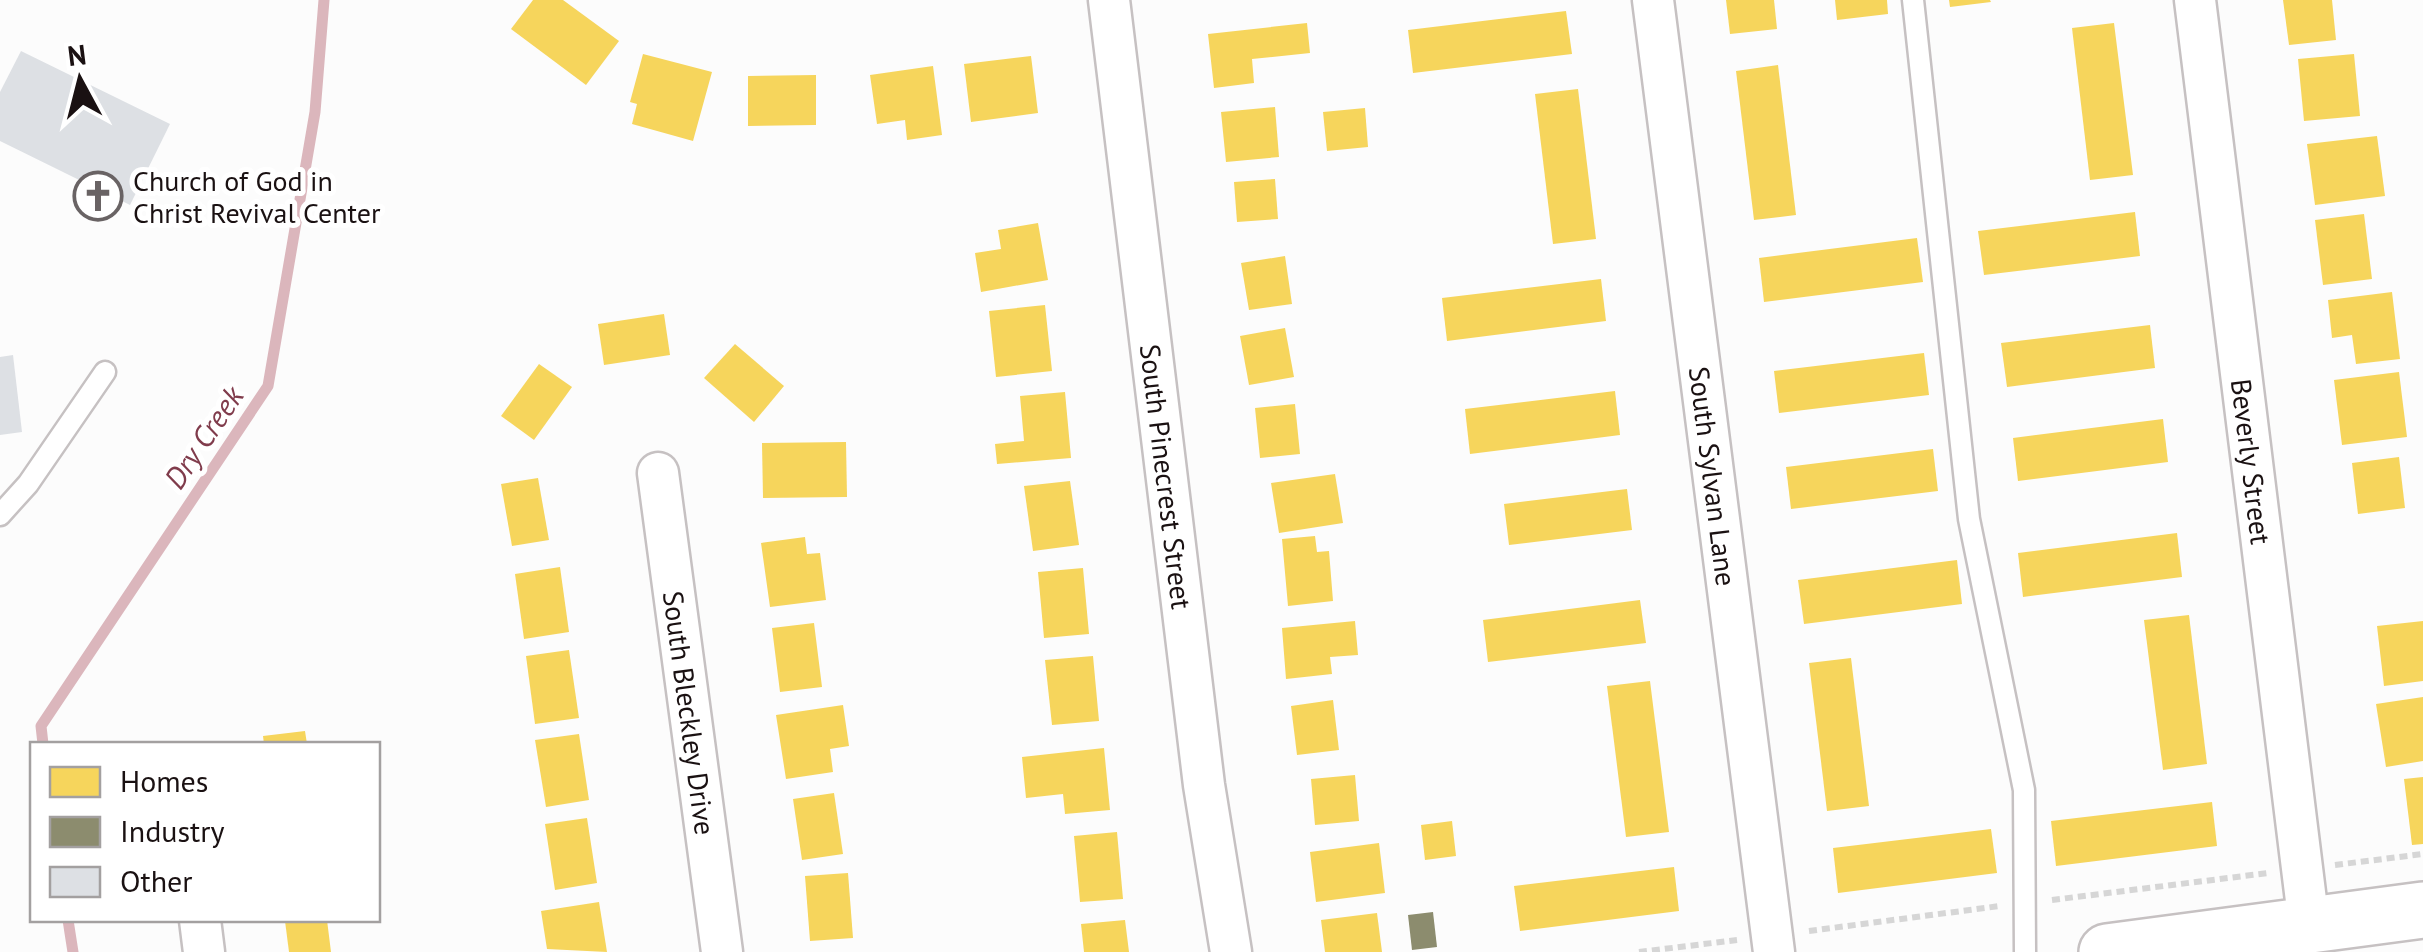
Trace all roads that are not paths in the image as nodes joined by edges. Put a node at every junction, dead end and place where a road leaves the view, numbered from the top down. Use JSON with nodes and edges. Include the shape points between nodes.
{"nodes":[{"id":1,"x":1110,"y":0,"type":"edge"},
{"id":2,"x":1653,"y":0,"type":"edge"},
{"id":3,"x":1913,"y":0,"type":"edge"},
{"id":4,"x":2194,"y":0,"type":"edge"},
{"id":5,"x":105,"y":372,"type":"dead end"},
{"id":6,"x":658,"y":473,"type":"dead end"},
{"id":7,"x":0,"y":515,"type":"edge"},
{"id":8,"x":2423,"y":910,"type":"edge"},
{"id":9,"x":200,"y":922,"type":"edge"},
{"id":10,"x":2309,"y":924,"type":"junction"},
{"id":11,"x":204,"y":952,"type":"edge"},
{"id":12,"x":722,"y":952,"type":"edge"},
{"id":13,"x":1231,"y":952,"type":"edge"},
{"id":14,"x":1774,"y":952,"type":"edge"},
{"id":15,"x":2025,"y":952,"type":"edge"},
{"id":16,"x":2106,"y":952,"type":"edge"}],
"edges":[{"from":1,"to":13,"type":"street","name":"South Pinecrest Street","via":[[1204,785]]},
{"from":2,"to":14,"type":"street","name":"South Sylvan Lane"},
{"from":3,"to":15,"type":"lane","via":[[1970,519],[2024,790]]},
{"from":4,"to":10,"type":"street","name":"Beverly Street"},
{"from":5,"to":7,"type":"lane"},
{"from":6,"to":12,"type":"street","name":"South Bleckley Drive"},
{"from":8,"to":10,"type":"street"},
{"from":9,"to":11,"type":"street"},
{"from":10,"to":16,"type":"street"}]}
